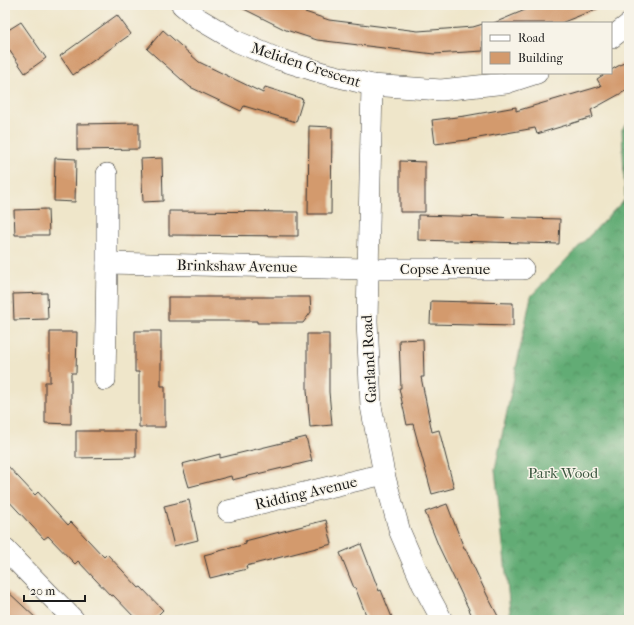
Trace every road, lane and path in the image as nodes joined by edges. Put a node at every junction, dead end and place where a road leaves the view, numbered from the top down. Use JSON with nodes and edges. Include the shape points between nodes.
{"nodes":[{"id":1,"x":182,"y":5,"type":"edge"},
{"id":2,"x":629,"y":24,"type":"edge"},
{"id":3,"x":612,"y":37,"type":"edge"},
{"id":4,"x":534,"y":74,"type":"edge"},
{"id":5,"x":372,"y":85,"type":"junction"},
{"id":6,"x":107,"y":174,"type":"dead end"},
{"id":7,"x":107,"y":263,"type":"junction"},
{"id":8,"x":367,"y":269,"type":"junction"},
{"id":9,"x":523,"y":269,"type":"dead end"},
{"id":10,"x":105,"y":380,"type":"dead end"},
{"id":11,"x":384,"y":474,"type":"junction"},
{"id":12,"x":228,"y":511,"type":"dead end"},
{"id":13,"x":5,"y":549,"type":"edge"},
{"id":14,"x":74,"y":620,"type":"edge"},
{"id":15,"x":442,"y":620,"type":"edge"}],
"edges":[{"from":1,"to":5,"type":"street","name":"Meliden Crescent","via":[[199,19],[238,42],[323,73]]},
{"from":2,"to":3,"type":"street"},
{"from":4,"to":5,"type":"street","name":"Meliden Crescent","via":[[506,83],[441,90]]},
{"from":5,"to":8,"type":"street","name":"Garland Road"},
{"from":6,"to":7,"type":"street"},
{"from":7,"to":8,"type":"street","name":"Brinkshaw Avenue"},
{"from":7,"to":10,"type":"street"},
{"from":8,"to":9,"type":"street","name":"Copse Avenue"},
{"from":8,"to":11,"type":"street","name":"Garland Road","via":[[371,406]]},
{"from":11,"to":12,"type":"street","name":"Ridding Avenue"},
{"from":11,"to":15,"type":"street","name":"Garland Road","via":[[400,532],[422,585]]},
{"from":13,"to":14,"type":"street"}]}
